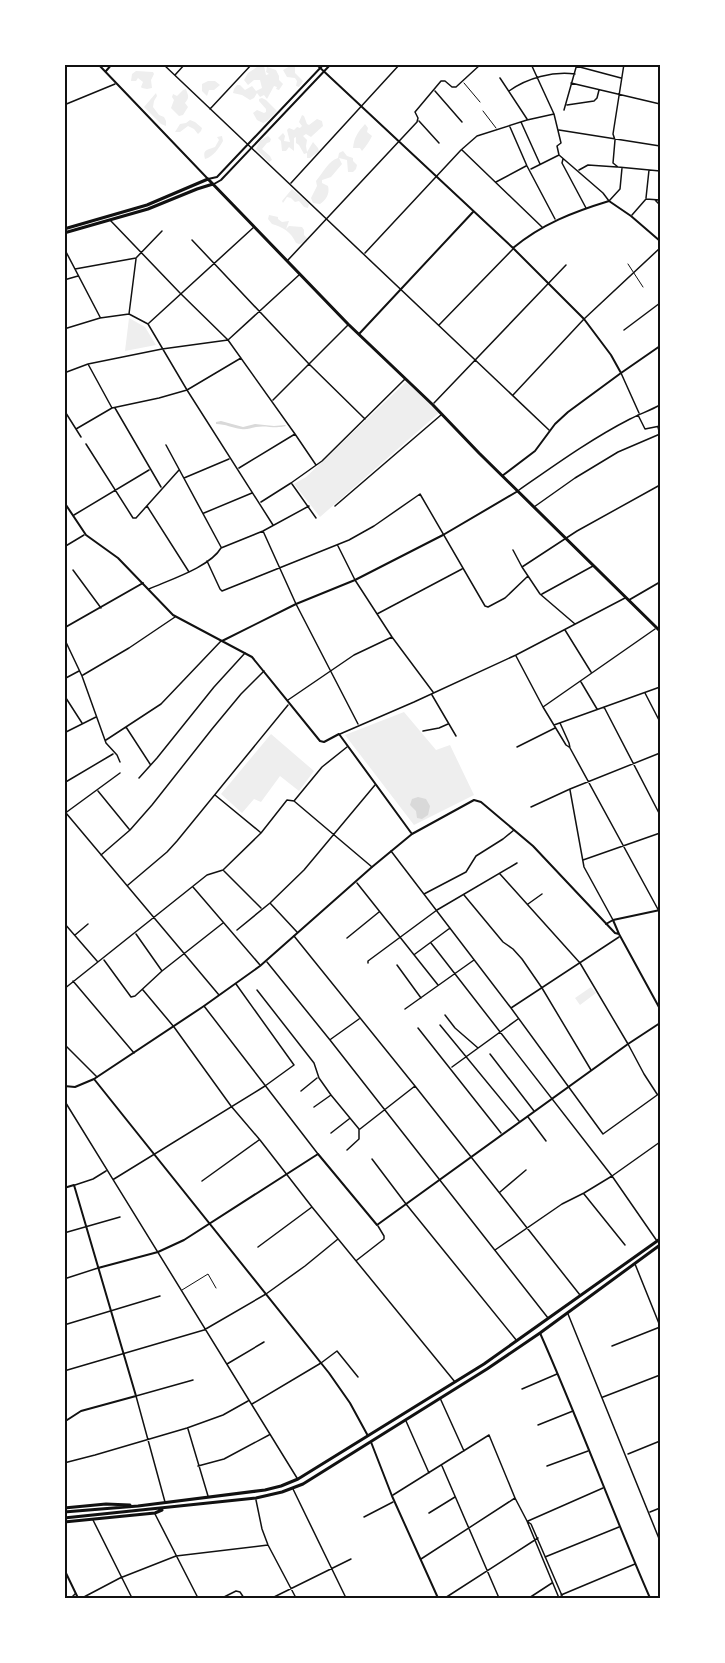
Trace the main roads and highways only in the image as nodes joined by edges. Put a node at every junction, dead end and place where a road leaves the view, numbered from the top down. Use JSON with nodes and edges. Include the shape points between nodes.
{"nodes":[{"id":1,"x":213,"y":184,"type":"junction"},
{"id":2,"x":110,"y":218,"type":"junction"},
{"id":3,"x":64,"y":231,"type":"edge"},
{"id":4,"x":659,"y":629,"type":"edge"},
{"id":5,"x":659,"y":1240,"type":"edge"},
{"id":6,"x":660,"y":1245,"type":"edge"},
{"id":7,"x":368,"y":1436,"type":"junction"},
{"id":8,"x":371,"y":1442,"type":"junction"},
{"id":9,"x":138,"y":1506,"type":"junction"},
{"id":10,"x":64,"y":1508,"type":"edge"},
{"id":11,"x":166,"y":1508,"type":"junction"},
{"id":12,"x":64,"y":1512,"type":"edge"},
{"id":13,"x":64,"y":1520,"type":"edge"}],
"edges":[{"from":1,"to":2,"type":"main road","via":[[148,209]]},
{"from":1,"to":2,"type":"main road","via":[[208,179]]},
{"from":1,"to":4,"type":"main road","via":[[348,324]]},
{"from":2,"to":3,"type":"main road"},
{"from":5,"to":7,"type":"main road","via":[[517,1342]]},
{"from":6,"to":8,"type":"main road","via":[[540,1333]]},
{"from":7,"to":8,"type":"main road"},
{"from":7,"to":9,"type":"main road","via":[[281,1486]]},
{"from":8,"to":11,"type":"main road","via":[[293,1488],[256,1498]]},
{"from":9,"to":10,"type":"main road"},
{"from":9,"to":12,"type":"main road"},
{"from":11,"to":13,"type":"main road"},
{"from":11,"to":13,"type":"main road","via":[[155,1513]]}]}
